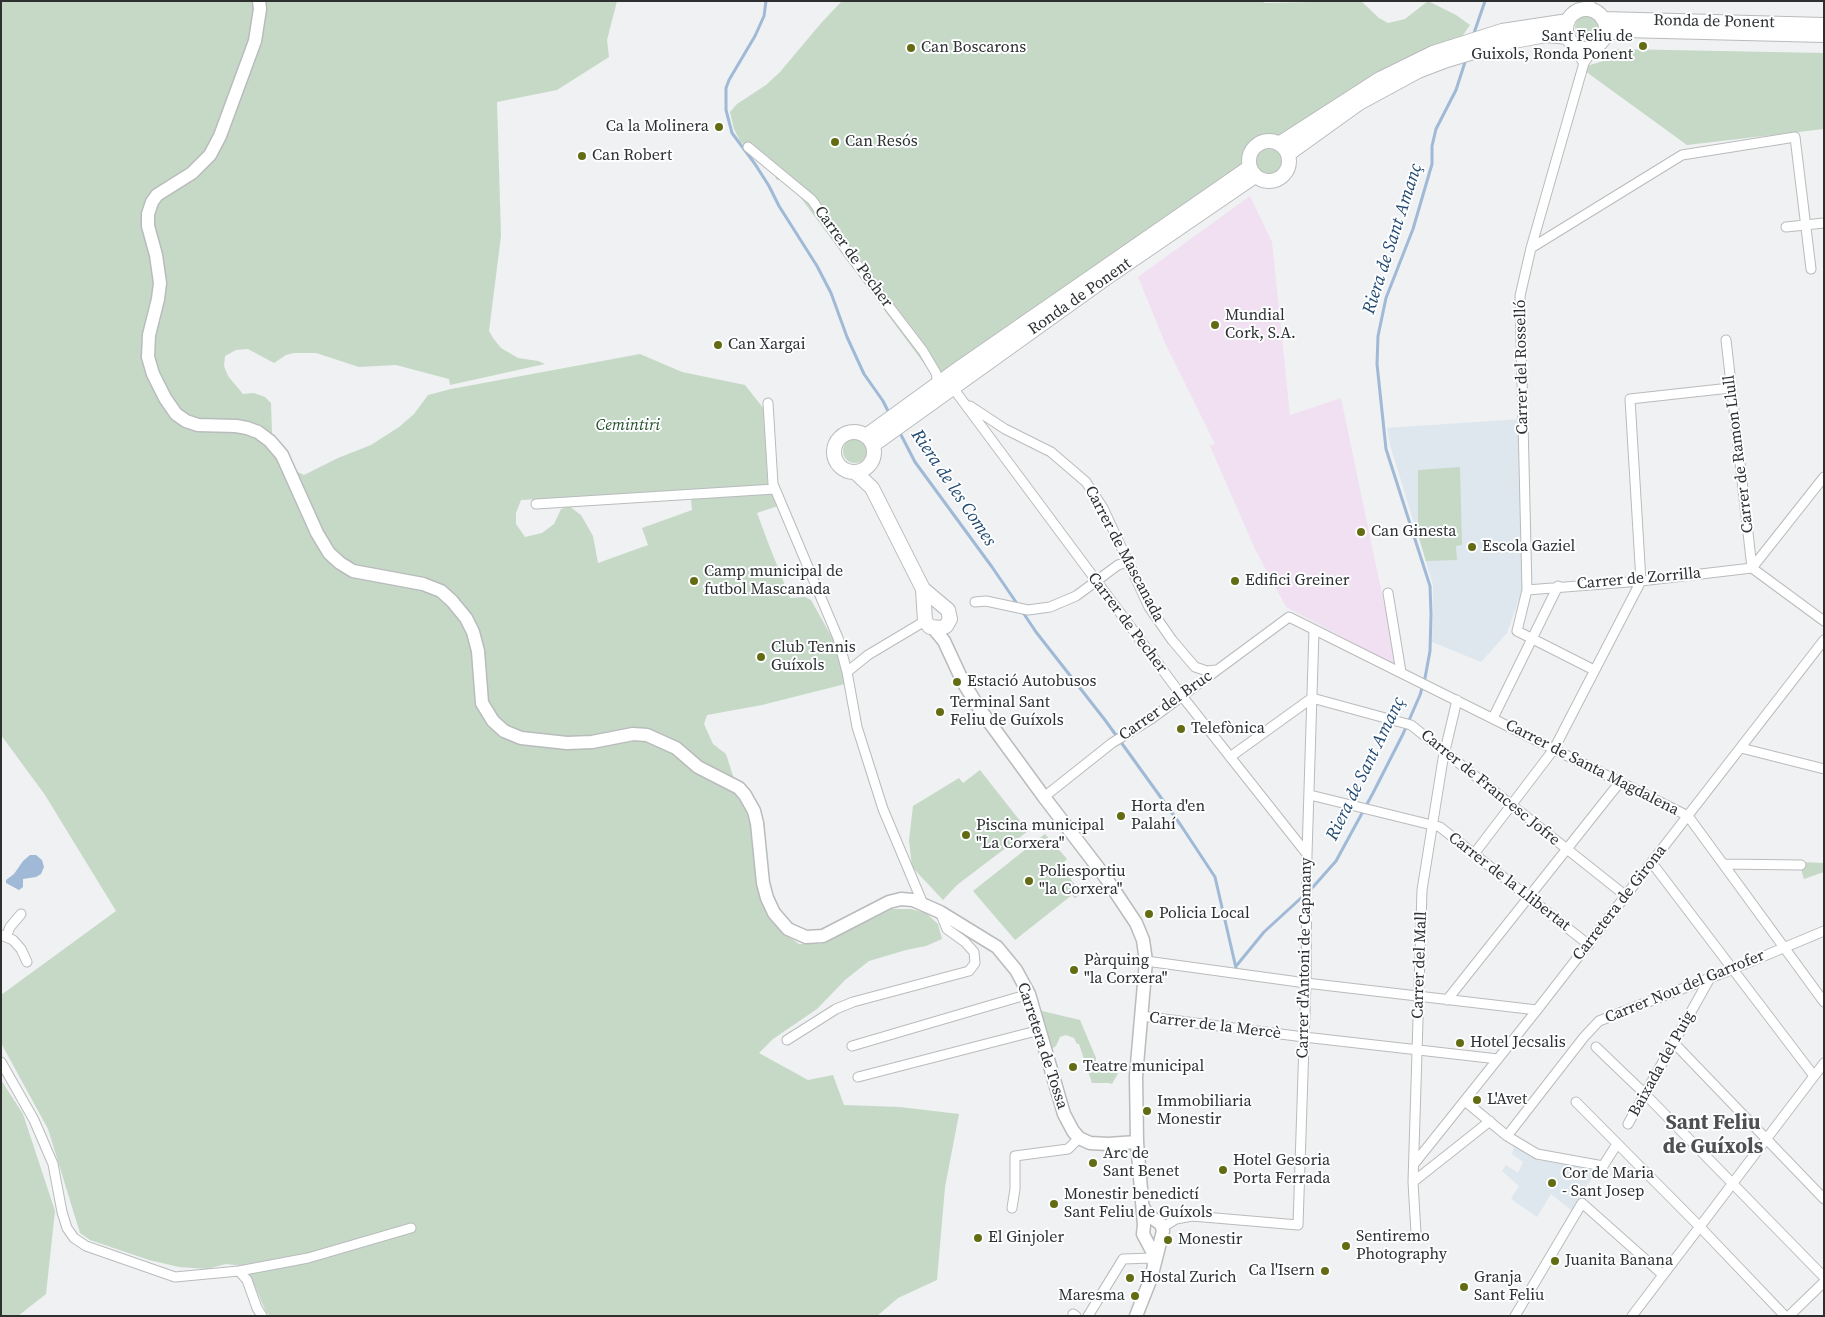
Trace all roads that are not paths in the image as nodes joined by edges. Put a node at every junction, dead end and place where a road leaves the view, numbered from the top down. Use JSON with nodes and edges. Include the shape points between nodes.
{"nodes":[{"id":1,"x":259,"y":1,"type":"edge"},
{"id":2,"x":1590,"y":5,"type":"edge"},
{"id":3,"x":1604,"y":19,"type":"junction"},
{"id":4,"x":1568,"y":21,"type":"junction"},
{"id":5,"x":1824,"y":25,"type":"edge"},
{"id":6,"x":1606,"y":33,"type":"junction"},
{"id":7,"x":1824,"y":35,"type":"edge"},
{"id":8,"x":1503,"y":37,"type":"junction"},
{"id":9,"x":1568,"y":37,"type":"junction"},
{"id":10,"x":1588,"y":48,"type":"junction"},
{"id":11,"x":748,"y":147,"type":"dead end"},
{"id":12,"x":1283,"y":149,"type":"junction"},
{"id":13,"x":1253,"y":172,"type":"junction"},
{"id":14,"x":1824,"y":223,"type":"edge"},
{"id":15,"x":1805,"y":225,"type":"junction"},
{"id":16,"x":1786,"y":227,"type":"dead end"},
{"id":17,"x":1531,"y":248,"type":"junction"},
{"id":18,"x":1811,"y":269,"type":"dead end"},
{"id":19,"x":1726,"y":340,"type":"dead end"},
{"id":20,"x":946,"y":383,"type":"junction"},
{"id":21,"x":1730,"y":388,"type":"junction"},
{"id":22,"x":768,"y":403,"type":"dead end"},
{"id":23,"x":869,"y":440,"type":"junction"},
{"id":24,"x":871,"y":463,"type":"junction"},
{"id":25,"x":855,"y":472,"type":"junction"},
{"id":26,"x":1824,"y":478,"type":"edge"},
{"id":27,"x":872,"y":488,"type":"junction"},
{"id":28,"x":775,"y":489,"type":"junction"},
{"id":29,"x":536,"y":504,"type":"dead end"},
{"id":30,"x":1128,"y":562,"type":"junction"},
{"id":31,"x":1752,"y":568,"type":"junction"},
{"id":32,"x":1096,"y":581,"type":"junction"},
{"id":33,"x":1641,"y":581,"type":"junction"},
{"id":34,"x":1558,"y":586,"type":"junction"},
{"id":35,"x":923,"y":589,"type":"junction"},
{"id":36,"x":1526,"y":590,"type":"junction"},
{"id":37,"x":1388,"y":593,"type":"dead end"},
{"id":38,"x":974,"y":602,"type":"dead end"},
{"id":39,"x":938,"y":603,"type":"junction"},
{"id":40,"x":1289,"y":618,"type":"joint"},
{"id":41,"x":932,"y":621,"type":"junction"},
{"id":42,"x":1824,"y":621,"type":"edge"},
{"id":43,"x":1314,"y":630,"type":"junction"},
{"id":44,"x":1532,"y":638,"type":"junction"},
{"id":45,"x":1824,"y":640,"type":"edge"},
{"id":46,"x":1217,"y":670,"type":"junction"},
{"id":47,"x":1594,"y":670,"type":"junction"},
{"id":48,"x":846,"y":672,"type":"junction"},
{"id":49,"x":1401,"y":672,"type":"junction"},
{"id":50,"x":1182,"y":696,"type":"junction"},
{"id":51,"x":1312,"y":698,"type":"junction"},
{"id":52,"x":1457,"y":700,"type":"junction"},
{"id":53,"x":1493,"y":718,"type":"junction"},
{"id":54,"x":1741,"y":748,"type":"junction"},
{"id":55,"x":1554,"y":749,"type":"junction"},
{"id":56,"x":1445,"y":753,"type":"junction"},
{"id":57,"x":1230,"y":757,"type":"junction"},
{"id":58,"x":1824,"y":769,"type":"edge"},
{"id":59,"x":1620,"y":782,"type":"junction"},
{"id":60,"x":1310,"y":795,"type":"junction"},
{"id":61,"x":1044,"y":797,"type":"junction"},
{"id":62,"x":1511,"y":806,"type":"junction"},
{"id":63,"x":1688,"y":816,"type":"junction"},
{"id":64,"x":1433,"y":825,"type":"junction"},
{"id":65,"x":1567,"y":850,"type":"junction"},
{"id":66,"x":1308,"y":854,"type":"junction"},
{"id":67,"x":1474,"y":854,"type":"junction"},
{"id":68,"x":1652,"y":863,"type":"junction"},
{"id":69,"x":1723,"y":864,"type":"junction"},
{"id":70,"x":1801,"y":865,"type":"dead end"},
{"id":71,"x":1626,"y":896,"type":"junction"},
{"id":72,"x":1529,"y":897,"type":"junction"},
{"id":73,"x":924,"y":904,"type":"junction"},
{"id":74,"x":940,"y":912,"type":"junction"},
{"id":75,"x":21,"y":914,"type":"dead end"},
{"id":76,"x":1824,"y":931,"type":"edge"},
{"id":77,"x":4,"y":936,"type":"edge"},
{"id":78,"x":1589,"y":945,"type":"junction"},
{"id":79,"x":1784,"y":947,"type":"junction"},
{"id":80,"x":1146,"y":961,"type":"junction"},
{"id":81,"x":27,"y":962,"type":"dead end"},
{"id":82,"x":1733,"y":969,"type":"junction"},
{"id":83,"x":1710,"y":978,"type":"junction"},
{"id":84,"x":1306,"y":983,"type":"junction"},
{"id":85,"x":1029,"y":994,"type":"junction"},
{"id":86,"x":1419,"y":996,"type":"junction"},
{"id":87,"x":1447,"y":1000,"type":"junction"},
{"id":88,"x":1824,"y":1002,"type":"edge"},
{"id":89,"x":1538,"y":1010,"type":"junction"},
{"id":90,"x":1141,"y":1016,"type":"junction"},
{"id":91,"x":1040,"y":1030,"type":"junction"},
{"id":92,"x":1304,"y":1037,"type":"junction"},
{"id":93,"x":787,"y":1040,"type":"dead end"},
{"id":94,"x":1674,"y":1043,"type":"junction"},
{"id":95,"x":852,"y":1046,"type":"dead end"},
{"id":96,"x":1596,"y":1047,"type":"dead end"},
{"id":97,"x":1417,"y":1051,"type":"junction"},
{"id":98,"x":1498,"y":1059,"type":"junction"},
{"id":99,"x":1,"y":1062,"type":"edge"},
{"id":100,"x":1824,"y":1063,"type":"edge"},
{"id":101,"x":1814,"y":1076,"type":"junction"},
{"id":102,"x":858,"y":1077,"type":"dead end"},
{"id":103,"x":1645,"y":1094,"type":"junction"},
{"id":104,"x":1465,"y":1101,"type":"junction"},
{"id":105,"x":1576,"y":1102,"type":"dead end"},
{"id":106,"x":1490,"y":1121,"type":"junction"},
{"id":107,"x":1628,"y":1124,"type":"dead end"},
{"id":108,"x":1506,"y":1136,"type":"junction"},
{"id":109,"x":1079,"y":1138,"type":"junction"},
{"id":110,"x":1766,"y":1140,"type":"junction"},
{"id":111,"x":1137,"y":1142,"type":"junction"},
{"id":112,"x":1617,"y":1144,"type":"junction"},
{"id":113,"x":1414,"y":1164,"type":"junction"},
{"id":114,"x":1413,"y":1182,"type":"junction"},
{"id":115,"x":1733,"y":1183,"type":"junction"},
{"id":116,"x":1824,"y":1199,"type":"edge"},
{"id":117,"x":1012,"y":1208,"type":"dead end"},
{"id":118,"x":1156,"y":1227,"type":"junction"},
{"id":119,"x":1700,"y":1227,"type":"junction"},
{"id":120,"x":411,"y":1228,"type":"dead end"},
{"id":121,"x":1416,"y":1233,"type":"dead end"},
{"id":122,"x":1154,"y":1262,"type":"junction"},
{"id":123,"x":239,"y":1272,"type":"junction"},
{"id":124,"x":1663,"y":1275,"type":"junction"},
{"id":125,"x":1824,"y":1277,"type":"edge"},
{"id":126,"x":1824,"y":1282,"type":"edge"},
{"id":127,"x":262,"y":1316,"type":"edge"},
{"id":128,"x":1088,"y":1316,"type":"edge"},
{"id":129,"x":1136,"y":1316,"type":"edge"},
{"id":130,"x":1515,"y":1316,"type":"edge"},
{"id":131,"x":1632,"y":1316,"type":"edge"},
{"id":132,"x":1787,"y":1316,"type":"edge"}],
"edges":[{"from":1,"to":73,"type":"main road","name":"Carretera de Tossa","via":[[255,41],[220,136],[210,155],[192,173],[157,195],[148,214],[160,282],[148,357],[153,374],[176,414],[198,425],[247,428],[270,441],[282,454],[317,533],[329,553],[340,563],[353,570],[423,584],[441,591],[452,601],[473,632],[478,651],[482,703],[504,731],[521,738],[567,743],[647,735],[676,748],[698,767],[738,788],[754,810],[758,823],[767,898],[774,913],[788,929],[806,937],[823,936],[889,902],[901,899]]},
{"from":2,"to":3,"type":"main road"},
{"from":2,"to":4,"type":"main road","via":[[1571,15]]},
{"from":3,"to":5,"type":"main road","name":"Ronda de Ponent"},
{"from":3,"to":6,"type":"main road"},
{"from":4,"to":8,"type":"main road"},
{"from":4,"to":9,"type":"main road"},
{"from":6,"to":7,"type":"main road","via":[[1624,30]]},
{"from":6,"to":10,"type":"main road","via":[[1602,42]]},
{"from":8,"to":9,"type":"main road"},
{"from":8,"to":12,"type":"main road","via":[[1449,53]]},
{"from":9,"to":10,"type":"main road","via":[[1573,44]]},
{"from":10,"to":17,"type":"street","name":"Carrer del Rosselló"},
{"from":11,"to":20,"type":"street","name":"Carrer de Pecher","via":[[812,200],[848,254]]},
{"from":12,"to":13,"type":"main road","via":[[1269,141],[1256,146],[1251,154]]},
{"from":12,"to":13,"type":"main road","via":[[1288,167],[1280,178],[1268,181]]},
{"from":13,"to":20,"type":"main road"},
{"from":14,"to":15,"type":"street"},
{"from":15,"to":16,"type":"street"},
{"from":15,"to":17,"type":"street","via":[[1795,137],[1682,155]]},
{"from":15,"to":18,"type":"street"},
{"from":17,"to":36,"type":"street","name":"Carrer del Rosselló","via":[[1520,296]]},
{"from":19,"to":21,"type":"street","name":"Carrer de Ramon Llull"},
{"from":20,"to":23,"type":"main road"},
{"from":20,"to":30,"type":"street","name":"Carrer de Mascanada","via":[[982,415],[1051,452],[1086,482],[1100,503]]},
{"from":20,"to":32,"type":"street","name":"Carrer de Pecher"},
{"from":21,"to":31,"type":"street","name":"Carrer de Ramon Llull"},
{"from":21,"to":33,"type":"street","via":[[1630,399]]},
{"from":22,"to":28,"type":"street"},
{"from":23,"to":24,"type":"main road","via":[[874,454]]},
{"from":23,"to":25,"type":"main road","via":[[856,432],[849,433],[835,446],[838,463],[845,470]]},
{"from":24,"to":25,"type":"main road","via":[[864,470]]},
{"from":24,"to":27,"type":"main road"},
{"from":25,"to":27,"type":"main road"},
{"from":26,"to":31,"type":"street"},
{"from":27,"to":35,"type":"main road"},
{"from":28,"to":29,"type":"street"},
{"from":28,"to":48,"type":"street","via":[[838,638]]},
{"from":30,"to":32,"type":"street","via":[[1118,565]]},
{"from":30,"to":46,"type":"street","name":"Carrer de Mascanada","via":[[1149,607],[1172,640],[1195,667]]},
{"from":31,"to":33,"type":"street","name":"Carrer de Zorrilla"},
{"from":31,"to":42,"type":"street"},
{"from":32,"to":38,"type":"street","via":[[1076,596],[1050,607],[1028,610],[986,601]]},
{"from":32,"to":50,"type":"street","name":"Carrer de Pecher"},
{"from":33,"to":34,"type":"street","name":"Carrer de Zorrilla"},
{"from":33,"to":47,"type":"street"},
{"from":34,"to":36,"type":"street","name":"Carrer de Zorrilla"},
{"from":34,"to":44,"type":"street"},
{"from":35,"to":39,"type":"main road"},
{"from":35,"to":41,"type":"main road"},
{"from":36,"to":44,"type":"street","name":"Carrer del Rosselló","via":[[1517,631]]},
{"from":37,"to":49,"type":"street"},
{"from":39,"to":41,"type":"main road","via":[[930,604]]},
{"from":39,"to":41,"type":"main road","via":[[946,607],[950,618]]},
{"from":40,"to":43,"type":"street","name":"Carrer de Santa Magdalena"},
{"from":40,"to":46,"type":"street","name":"Carrer del Bruc"},
{"from":41,"to":48,"type":"street","via":[[868,656]]},
{"from":41,"to":61,"type":"main road","via":[[979,708]]},
{"from":43,"to":49,"type":"street","name":"Carrer de Santa Magdalena"},
{"from":43,"to":51,"type":"street","name":"Carrer d'Antoni de Capmany"},
{"from":44,"to":47,"type":"street"},
{"from":44,"to":53,"type":"street"},
{"from":45,"to":54,"type":"street","name":"Carretera de Girona"},
{"from":46,"to":50,"type":"street","name":"Carrer del Bruc"},
{"from":47,"to":55,"type":"street"},
{"from":48,"to":73,"type":"street","via":[[857,727],[883,809]]},
{"from":49,"to":52,"type":"street","name":"Carrer de Santa Magdalena"},
{"from":50,"to":57,"type":"street","name":"Carrer de Pecher"},
{"from":50,"to":61,"type":"street","name":"Carrer del Bruc","via":[[1112,743]]},
{"from":51,"to":56,"type":"street","name":"Carrer de Francesc Jofre","via":[[1407,724]]},
{"from":51,"to":57,"type":"street"},
{"from":51,"to":60,"type":"street","name":"Carrer d'Antoni de Capmany"},
{"from":52,"to":53,"type":"street","name":"Carrer de Santa Magdalena"},
{"from":52,"to":56,"type":"street","name":"Carrer del Mall"},
{"from":53,"to":55,"type":"street","name":"Carrer de Santa Magdalena"},
{"from":54,"to":58,"type":"street"},
{"from":54,"to":63,"type":"street","name":"Carretera de Girona"},
{"from":55,"to":59,"type":"street","name":"Carrer de Santa Magdalena"},
{"from":55,"to":62,"type":"street"},
{"from":56,"to":62,"type":"street","name":"Carrer de Francesc Jofre"},
{"from":56,"to":64,"type":"street","name":"Carrer del Mall"},
{"from":57,"to":66,"type":"street","name":"Carrer de Pecher"},
{"from":59,"to":63,"type":"street","name":"Carrer de Santa Magdalena"},
{"from":59,"to":65,"type":"street"},
{"from":60,"to":64,"type":"street","name":"Carrer de la Llibertat"},
{"from":60,"to":66,"type":"street","name":"Carrer d'Antoni de Capmany"},
{"from":61,"to":80,"type":"main road","via":[[1136,923]]},
{"from":62,"to":65,"type":"street","name":"Carrer de Francesc Jofre"},
{"from":62,"to":67,"type":"street"},
{"from":63,"to":68,"type":"street","name":"Carretera de Girona"},
{"from":63,"to":69,"type":"street","name":"Carrer de Santa Magdalena"},
{"from":64,"to":67,"type":"street","name":"Carrer de la Llibertat"},
{"from":64,"to":86,"type":"street","name":"Carrer del Mall","via":[[1422,890]]},
{"from":65,"to":71,"type":"street","name":"Carrer de Francesc Jofre"},
{"from":65,"to":72,"type":"street"},
{"from":66,"to":84,"type":"street","name":"Carrer d'Antoni de Capmany"},
{"from":67,"to":72,"type":"street","name":"Carrer de la Llibertat"},
{"from":68,"to":71,"type":"street","name":"Carretera de Girona"},
{"from":68,"to":82,"type":"street"},
{"from":69,"to":70,"type":"street"},
{"from":69,"to":79,"type":"street","name":"Carrer de Santa Magdalena"},
{"from":71,"to":78,"type":"street","name":"Carretera de Girona"},
{"from":72,"to":78,"type":"street","name":"Carrer de la Llibertat"},
{"from":72,"to":87,"type":"street"},
{"from":73,"to":74,"type":"main road","name":"Carretera de Tossa"},
{"from":74,"to":85,"type":"main road","name":"Carretera de Tossa","via":[[997,947],[1016,970]]},
{"from":74,"to":93,"type":"street","via":[[947,929],[974,952],[975,963],[970,971],[853,1002]]},
{"from":75,"to":77,"type":"street"},
{"from":76,"to":79,"type":"street","name":"Carrer Nou del Garrofer"},
{"from":77,"to":81,"type":"street","via":[[13,940]]},
{"from":78,"to":89,"type":"street","name":"Carretera de Girona"},
{"from":79,"to":82,"type":"street","name":"Carrer Nou del Garrofer"},
{"from":79,"to":88,"type":"street","name":"Carrer de Santa Magdalena"},
{"from":80,"to":84,"type":"street"},
{"from":80,"to":90,"type":"main road"},
{"from":82,"to":83,"type":"street","name":"Carrer Nou del Garrofer"},
{"from":82,"to":101,"type":"street"},
{"from":83,"to":94,"type":"street","name":"Baixada del Puig"},
{"from":83,"to":108,"type":"street","name":"Carrer Nou del Garrofer","via":[[1599,1021]]},
{"from":84,"to":86,"type":"street"},
{"from":84,"to":92,"type":"street","name":"Carrer d'Antoni de Capmany"},
{"from":85,"to":91,"type":"main road","name":"Carretera de Tossa"},
{"from":85,"to":95,"type":"street"},
{"from":86,"to":87,"type":"street"},
{"from":86,"to":97,"type":"street","name":"Carrer del Mall"},
{"from":87,"to":89,"type":"street"},
{"from":89,"to":98,"type":"street","name":"Carretera de Girona"},
{"from":90,"to":92,"type":"street","name":"Carrer de la Mercè"},
{"from":90,"to":111,"type":"main road","via":[[1136,1076]]},
{"from":91,"to":102,"type":"street"},
{"from":91,"to":109,"type":"main road","name":"Carretera de Tossa","via":[[1064,1114]]},
{"from":92,"to":97,"type":"street","name":"Carrer de la Mercè"},
{"from":92,"to":118,"type":"street","name":"Carrer d'Antoni de Capmany","via":[[1298,1225],[1192,1216]]},
{"from":94,"to":103,"type":"street","name":"Baixada del Puig"},
{"from":94,"to":110,"type":"street"},
{"from":96,"to":103,"type":"street"},
{"from":97,"to":98,"type":"street","name":"Carrer de la Mercè"},
{"from":97,"to":113,"type":"street","name":"Carrer del Mall"},
{"from":98,"to":104,"type":"street","name":"Carretera de Girona"},
{"from":99,"to":123,"type":"street","via":[[34,1120],[54,1164],[62,1212],[74,1238],[86,1246],[175,1276]]},
{"from":100,"to":101,"type":"street"},
{"from":101,"to":110,"type":"street"},
{"from":103,"to":107,"type":"street","name":"Baixada del Puig"},
{"from":103,"to":115,"type":"street"},
{"from":104,"to":106,"type":"street"},
{"from":104,"to":113,"type":"street","name":"Carretera de Girona"},
{"from":105,"to":112,"type":"street"},
{"from":106,"to":108,"type":"street"},
{"from":106,"to":114,"type":"street"},
{"from":108,"to":112,"type":"street","via":[[1537,1154],[1603,1166]]},
{"from":109,"to":111,"type":"main road","via":[[1090,1143]]},
{"from":109,"to":117,"type":"street","via":[[1068,1149],[1015,1156]]},
{"from":110,"to":115,"type":"street"},
{"from":110,"to":116,"type":"street"},
{"from":111,"to":118,"type":"main road","via":[[1143,1206]]},
{"from":112,"to":119,"type":"street"},
{"from":113,"to":114,"type":"street","name":"Carrer del Mall"},
{"from":114,"to":121,"type":"street","name":"Carrer del Mall"},
{"from":115,"to":119,"type":"street"},
{"from":115,"to":125,"type":"street"},
{"from":118,"to":122,"type":"main road"},
{"from":118,"to":122,"type":"main road","via":[[1142,1231]]},
{"from":119,"to":124,"type":"street"},
{"from":119,"to":132,"type":"street"},
{"from":120,"to":123,"type":"street","via":[[308,1258]]},
{"from":122,"to":128,"type":"street","via":[[1123,1259]]},
{"from":122,"to":129,"type":"main road"},
{"from":123,"to":127,"type":"street","via":[[247,1280]]},
{"from":124,"to":130,"type":"street","via":[[1582,1204]]},
{"from":124,"to":131,"type":"street"},
{"from":126,"to":132,"type":"street"}]}
